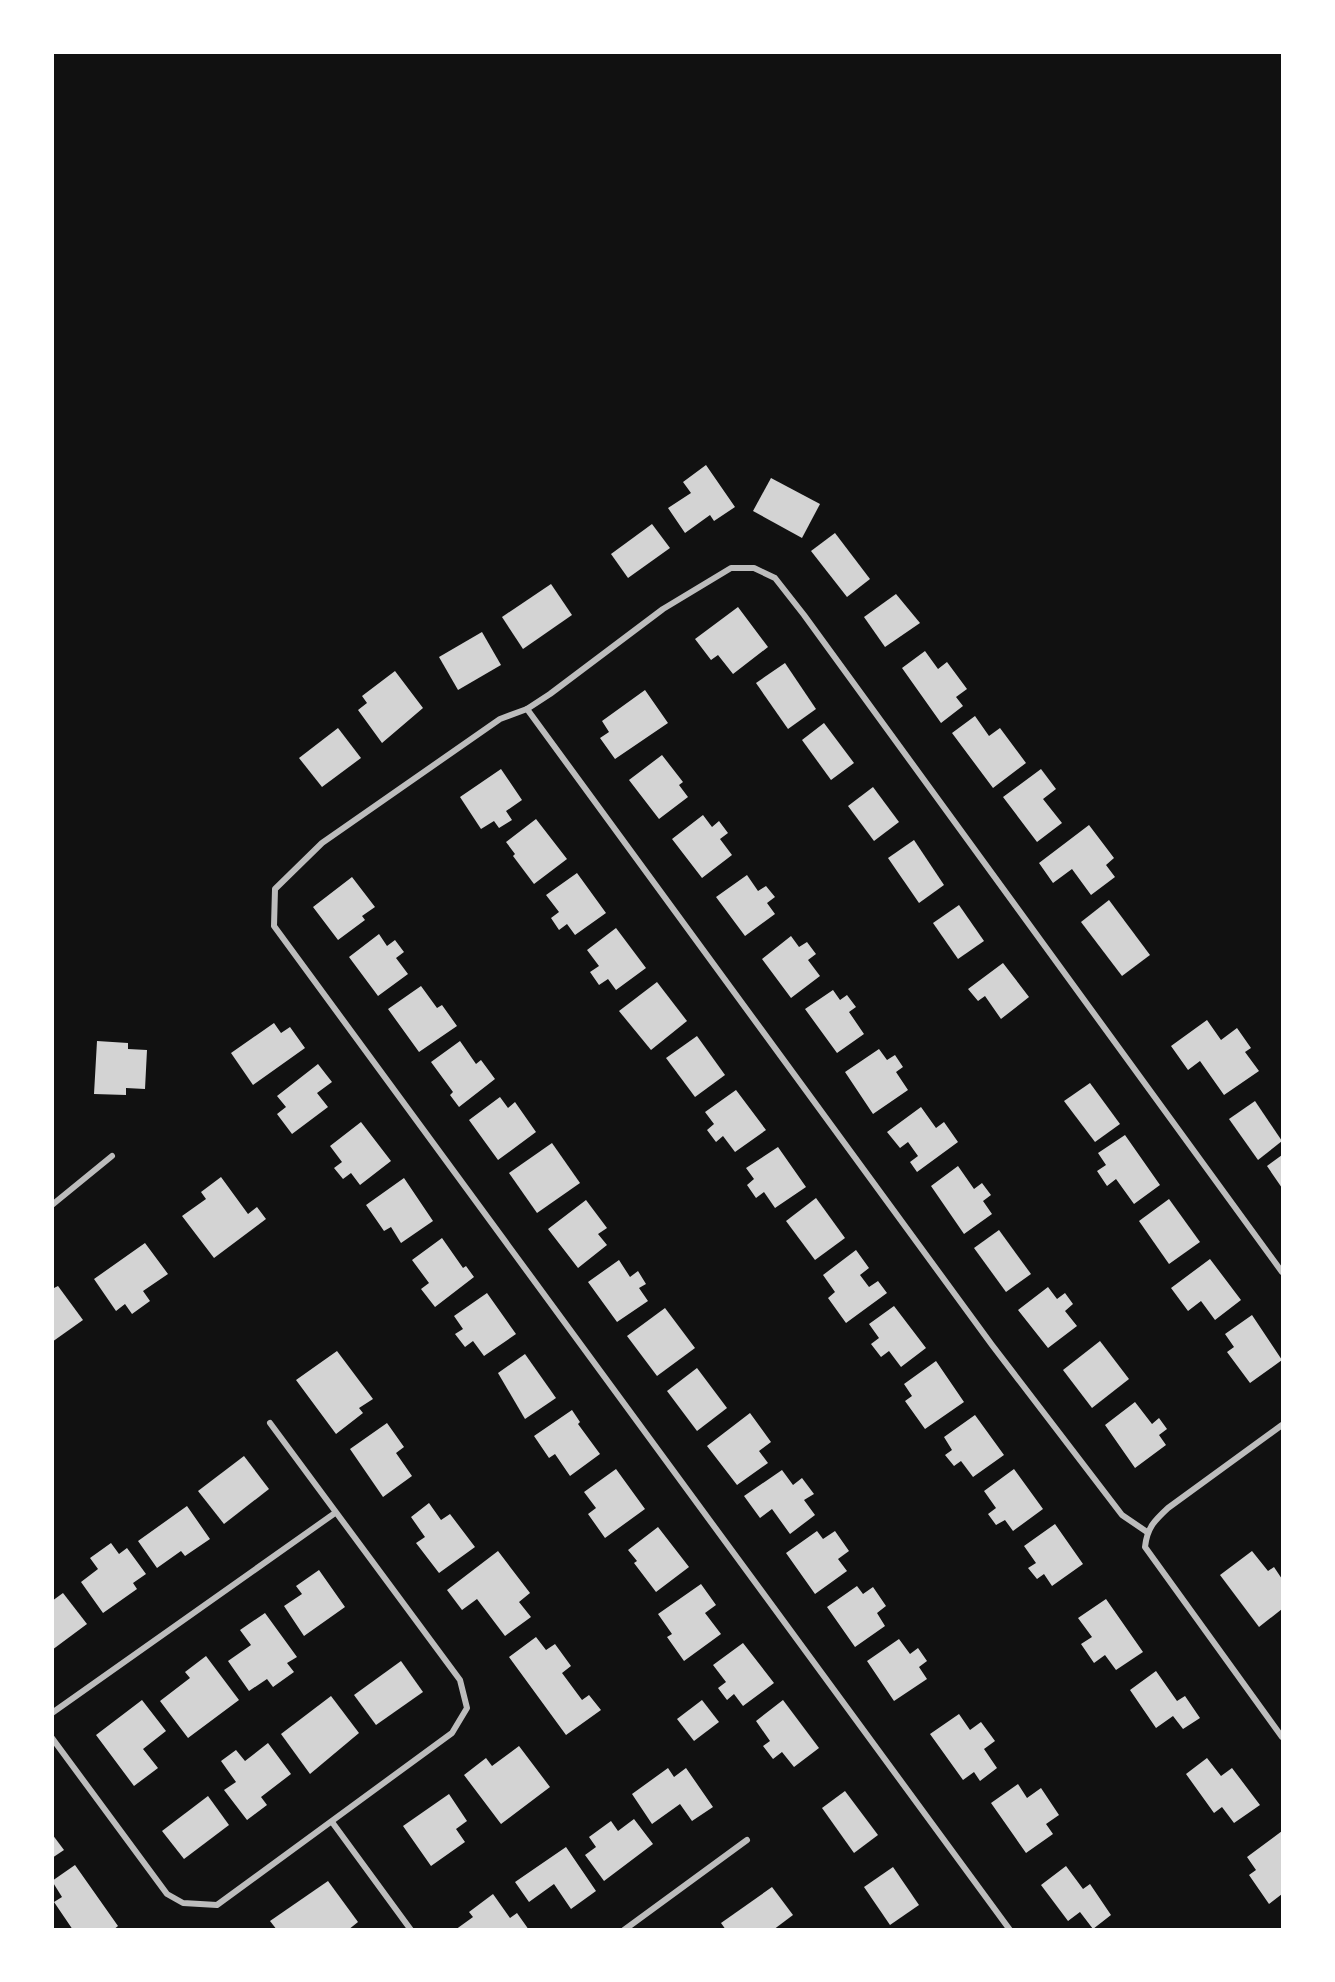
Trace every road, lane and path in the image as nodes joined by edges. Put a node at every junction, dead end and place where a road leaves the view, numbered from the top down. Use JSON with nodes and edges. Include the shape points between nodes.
{"nodes":[{"id":1,"x":527,"y":709,"type":"junction"},
{"id":2,"x":112,"y":1156,"type":"dead end"},
{"id":3,"x":52,"y":1205,"type":"edge"},
{"id":4,"x":1282,"y":1272,"type":"edge"},
{"id":5,"x":270,"y":1423,"type":"dead end"},
{"id":6,"x":1282,"y":1425,"type":"edge"},
{"id":7,"x":335,"y":1513,"type":"junction"},
{"id":8,"x":1147,"y":1532,"type":"junction"},
{"id":9,"x":52,"y":1713,"type":"edge"},
{"id":10,"x":1282,"y":1737,"type":"edge"},
{"id":11,"x":52,"y":1738,"type":"edge"},
{"id":12,"x":332,"y":1822,"type":"junction"},
{"id":13,"x":747,"y":1840,"type":"dead end"},
{"id":14,"x":411,"y":1929,"type":"edge"},
{"id":15,"x":624,"y":1929,"type":"edge"},
{"id":16,"x":1010,"y":1929,"type":"edge"}],
"edges":[{"from":1,"to":4,"type":"street","via":[[663,609],[731,568],[754,568],[775,578]]},
{"from":1,"to":8,"type":"street","via":[[992,1345],[1122,1515]]},
{"from":1,"to":16,"type":"street","via":[[500,720],[322,843],[275,889],[274,926]]},
{"from":2,"to":3,"type":"street"},
{"from":5,"to":7,"type":"street"},
{"from":6,"to":8,"type":"street","via":[[1168,1508]]},
{"from":7,"to":9,"type":"street"},
{"from":7,"to":12,"type":"street","via":[[460,1680],[466,1708],[452,1732]]},
{"from":8,"to":10,"type":"street","via":[[1145,1547],[1166,1579]]},
{"from":11,"to":12,"type":"street","via":[[167,1894],[183,1903],[217,1905]]},
{"from":12,"to":14,"type":"street"},
{"from":13,"to":15,"type":"street"}]}
